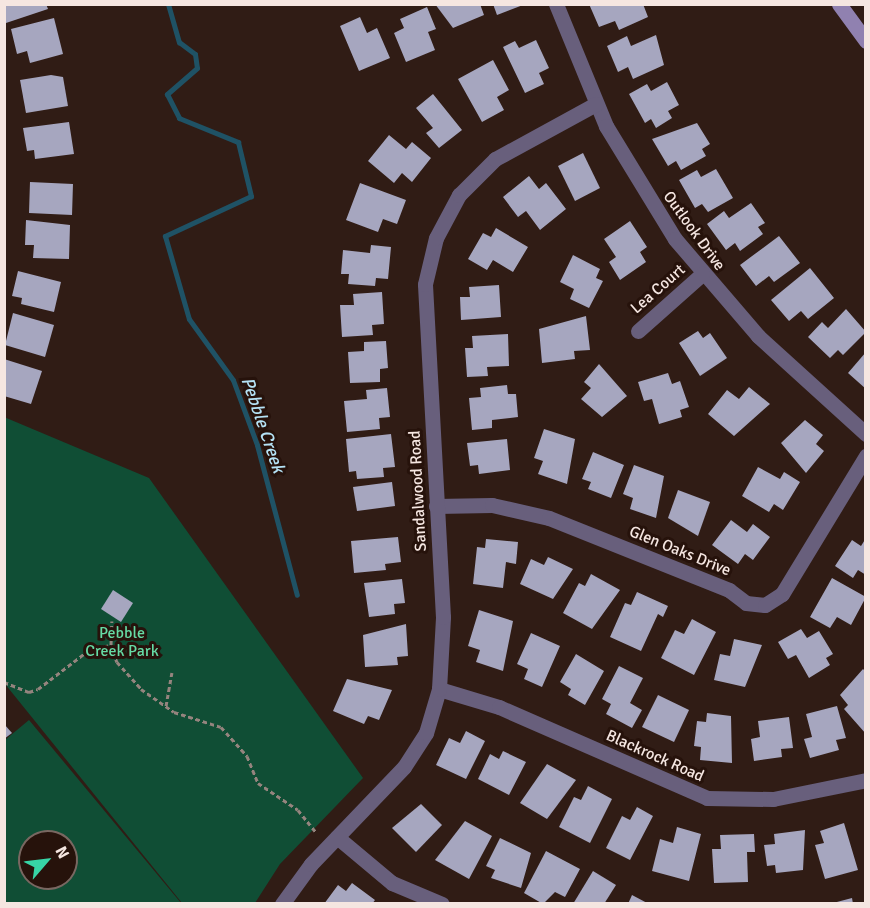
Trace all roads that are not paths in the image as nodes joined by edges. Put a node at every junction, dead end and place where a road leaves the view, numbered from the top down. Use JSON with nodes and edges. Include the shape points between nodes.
{"nodes":[{"id":1,"x":556,"y":4,"type":"edge"},
{"id":2,"x":839,"y":4,"type":"edge"},
{"id":3,"x":866,"y":41,"type":"edge"},
{"id":4,"x":596,"y":104,"type":"junction"},
{"id":5,"x":702,"y":274,"type":"junction"},
{"id":6,"x":638,"y":331,"type":"dead end"},
{"id":7,"x":866,"y":434,"type":"edge"},
{"id":8,"x":866,"y":456,"type":"edge"},
{"id":9,"x":436,"y":506,"type":"junction"},
{"id":10,"x":439,"y":689,"type":"junction"},
{"id":11,"x":866,"y":780,"type":"edge"},
{"id":12,"x":337,"y":837,"type":"junction"},
{"id":13,"x":282,"y":903,"type":"edge"},
{"id":14,"x":442,"y":903,"type":"edge"}],
"edges":[{"from":1,"to":4,"type":"street","name":"Outlook Drive"},
{"from":2,"to":3,"type":"main road"},
{"from":4,"to":5,"type":"street","name":"Outlook Drive","via":[[654,209]]},
{"from":4,"to":9,"type":"street","name":"Sandalwood Road","via":[[495,159],[459,195],[436,238],[426,284]]},
{"from":5,"to":6,"type":"street","name":"Lea Court"},
{"from":5,"to":7,"type":"street","name":"Outlook Drive","via":[[792,370]]},
{"from":8,"to":9,"type":"street","name":"Glen Oaks Drive","via":[[782,594],[765,605],[746,603],[729,590],[543,516],[492,505]]},
{"from":9,"to":10,"type":"street","name":"Sandalwood Road","via":[[443,617]]},
{"from":10,"to":11,"type":"street","name":"Blackrock Road","via":[[504,709],[707,798],[773,799]]},
{"from":10,"to":12,"type":"street","name":"Sandalwood Road","via":[[426,733],[404,767]]},
{"from":12,"to":13,"type":"street","name":"Sandalwood Road"},
{"from":12,"to":14,"type":"street","via":[[392,883]]}]}
